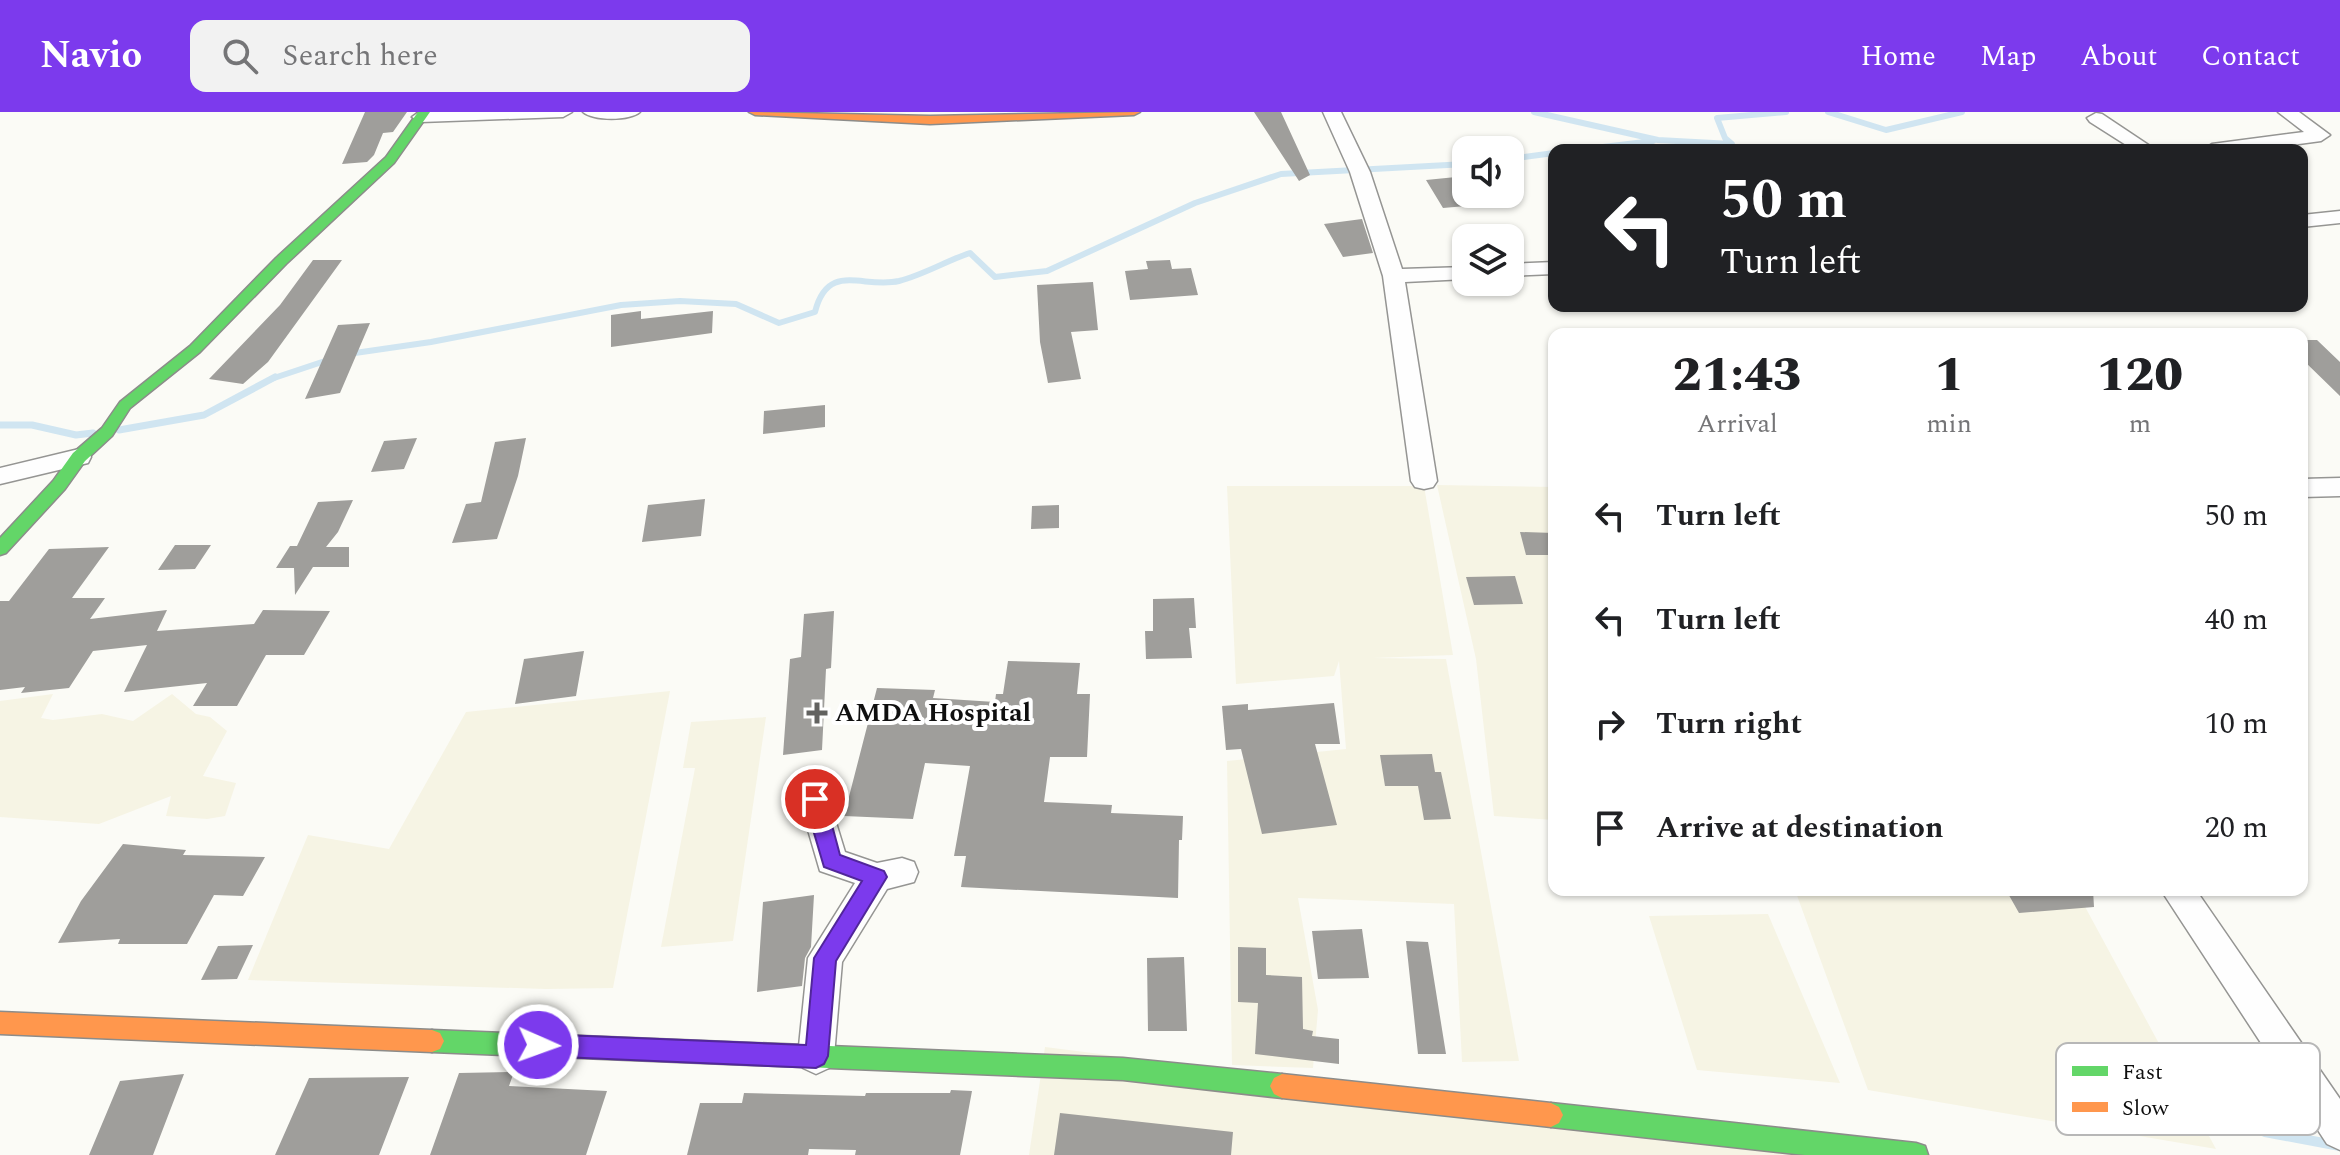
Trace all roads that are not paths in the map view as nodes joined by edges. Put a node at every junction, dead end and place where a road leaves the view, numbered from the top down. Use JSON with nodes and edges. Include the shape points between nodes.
{"nodes":[{"id":1,"x":563,"y":112,"type":"edge"},
{"id":2,"x":592,"y":112,"type":"edge"},
{"id":3,"x":631,"y":112,"type":"edge"},
{"id":4,"x":755,"y":112,"type":"edge"},
{"id":5,"x":1134,"y":112,"type":"edge"},
{"id":6,"x":1332,"y":112,"type":"edge"},
{"id":7,"x":2287,"y":112,"type":"edge"},
{"id":8,"x":423,"y":114,"type":"edge"},
{"id":9,"x":2096,"y":118,"type":"dead end"},
{"id":10,"x":2137,"y":144,"type":"edge"},
{"id":11,"x":2256,"y":144,"type":"edge"},
{"id":12,"x":2340,"y":217,"type":"edge"},
{"id":13,"x":2308,"y":220,"type":"edge"},
{"id":14,"x":1548,"y":268,"type":"edge"},
{"id":15,"x":1524,"y":269,"type":"edge"},
{"id":16,"x":1452,"y":274,"type":"edge"},
{"id":17,"x":1394,"y":276,"type":"junction"},
{"id":18,"x":79,"y":457,"type":"junction"},
{"id":19,"x":0,"y":476,"type":"edge"},
{"id":20,"x":1424,"y":481,"type":"dead end"},
{"id":21,"x":2340,"y":487,"type":"edge"},
{"id":22,"x":2308,"y":488,"type":"edge"},
{"id":23,"x":0,"y":549,"type":"edge"},
{"id":24,"x":815,"y":799,"type":"dead end"},
{"id":25,"x":2181,"y":896,"type":"edge"},
{"id":26,"x":0,"y":1023,"type":"edge"},
{"id":27,"x":2280,"y":1043,"type":"edge"},
{"id":28,"x":816,"y":1056,"type":"junction"},
{"id":29,"x":2320,"y":1101,"type":"edge"},
{"id":30,"x":2340,"y":1131,"type":"edge"},
{"id":31,"x":1916,"y":1155,"type":"edge"}],
"edges":[{"from":1,"to":8,"type":"street"},
{"from":2,"to":3,"type":"street"},
{"from":4,"to":5,"type":"street","via":[[930,120]]},
{"from":6,"to":17,"type":"street","via":[[1360,172]]},
{"from":7,"to":11,"type":"street","via":[[2321,135]]},
{"from":8,"to":18,"type":"street","via":[[390,160],[195,349],[125,405],[107,432]]},
{"from":9,"to":10,"type":"street"},
{"from":12,"to":13,"type":"street"},
{"from":14,"to":15,"type":"street"},
{"from":16,"to":17,"type":"street"},
{"from":17,"to":20,"type":"street"},
{"from":18,"to":19,"type":"street"},
{"from":18,"to":23,"type":"street"},
{"from":21,"to":22,"type":"street"},
{"from":24,"to":28,"type":"street","via":[[831,861],[889,875],[825,958]]},
{"from":25,"to":27,"type":"street"},
{"from":26,"to":28,"type":"street"},
{"from":28,"to":31,"type":"street","via":[[1123,1069]]},
{"from":29,"to":30,"type":"street"}]}
